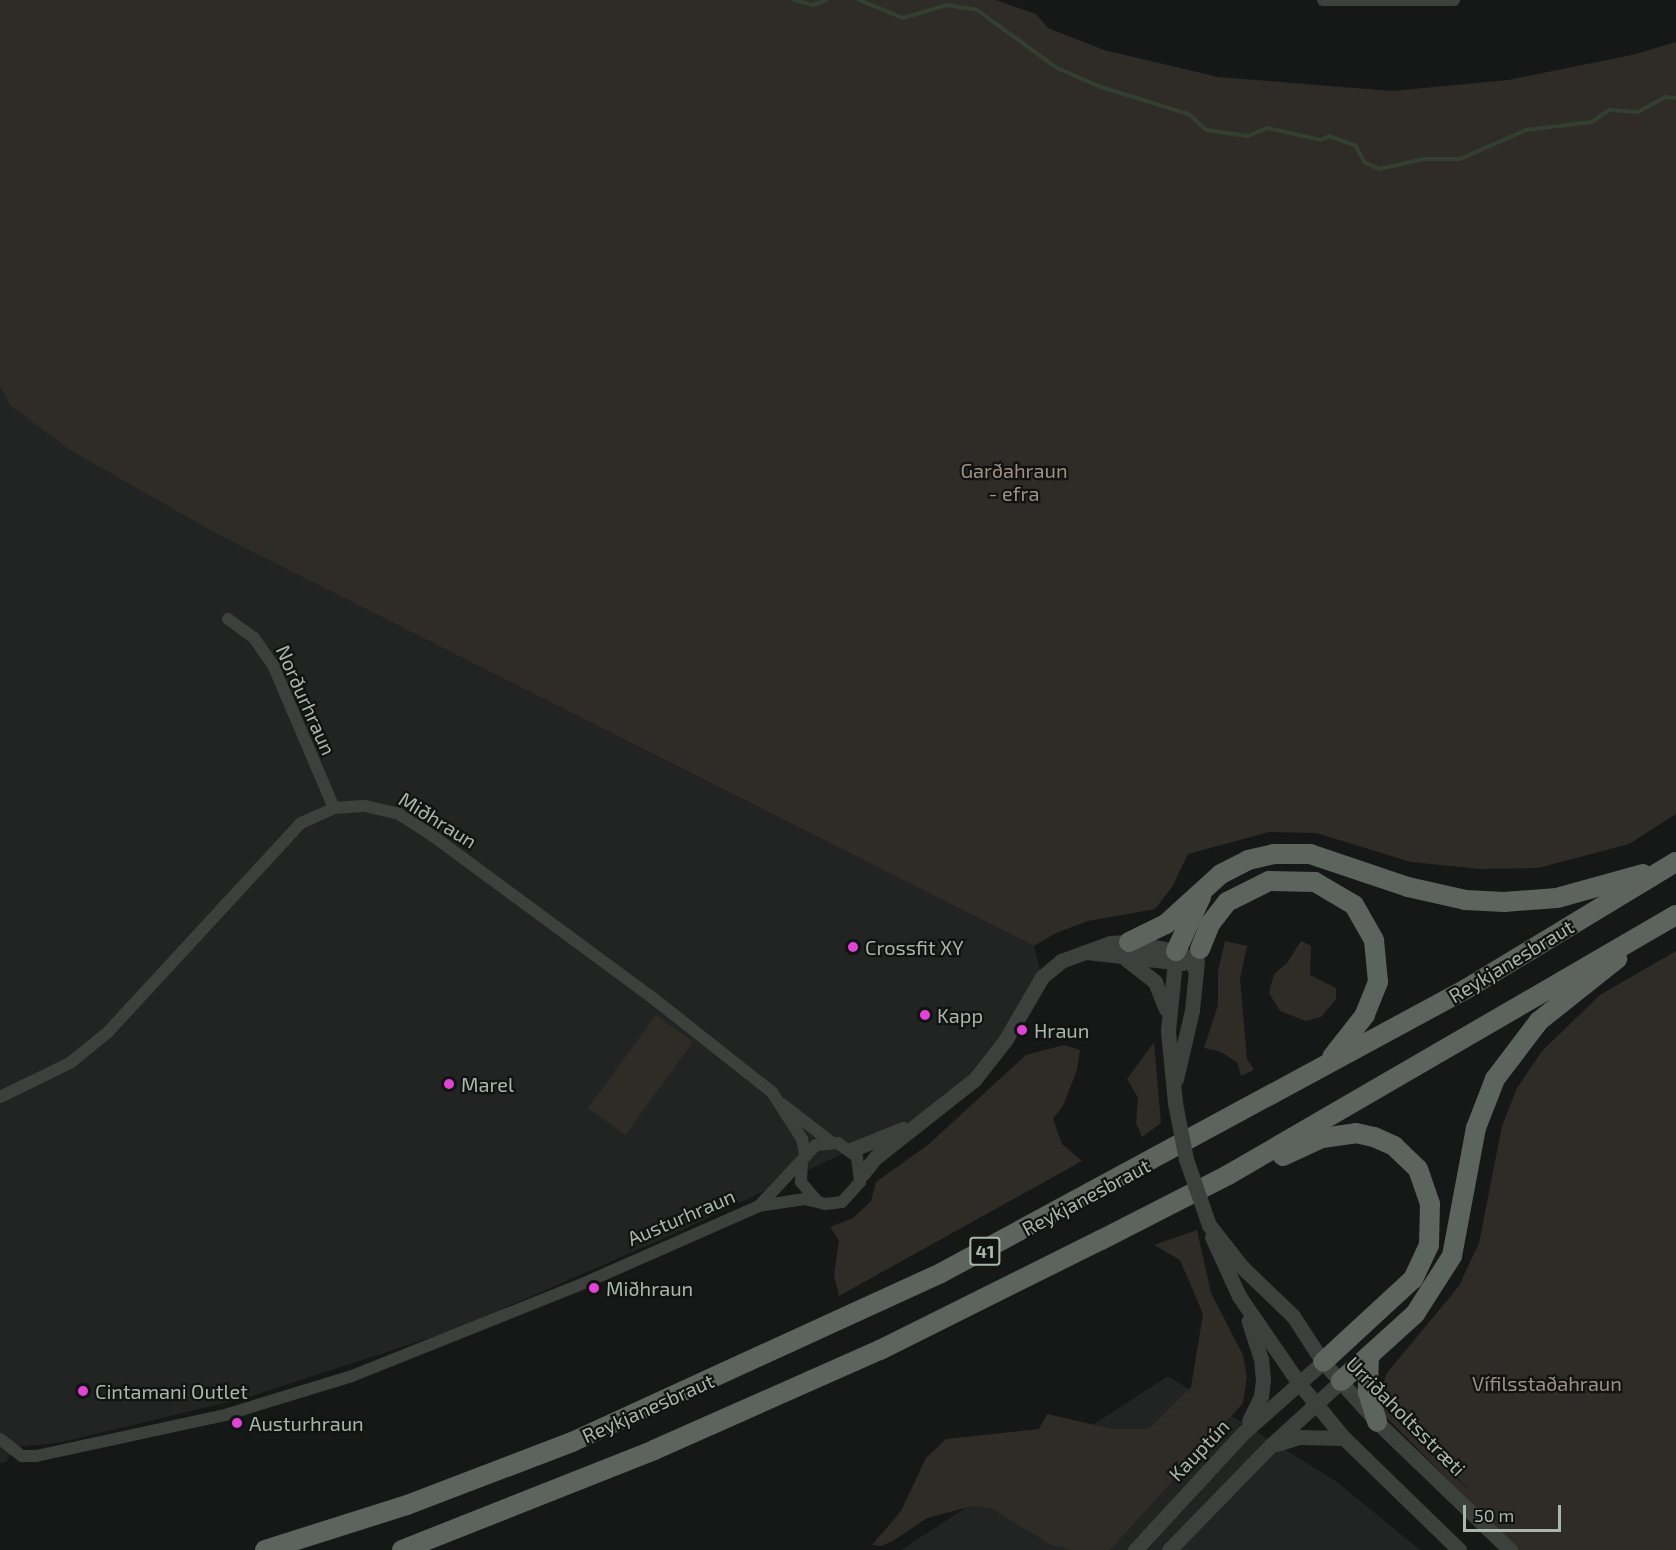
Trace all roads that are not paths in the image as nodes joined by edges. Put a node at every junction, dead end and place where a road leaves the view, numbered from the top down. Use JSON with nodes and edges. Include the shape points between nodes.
{"nodes":[{"id":1,"x":1323,"y":0,"type":"edge"},
{"id":2,"x":1454,"y":0,"type":"edge"},
{"id":3,"x":1389,"y":1,"type":"edge"},
{"id":4,"x":228,"y":619,"type":"dead end"},
{"id":5,"x":334,"y":808,"type":"junction"},
{"id":6,"x":1671,"y":865,"type":"edge"},
{"id":7,"x":1206,"y":886,"type":"junction"},
{"id":8,"x":1676,"y":915,"type":"edge"},
{"id":9,"x":1644,"y":935,"type":"junction"},
{"id":10,"x":1126,"y":950,"type":"junction"},
{"id":11,"x":1187,"y":959,"type":"junction"},
{"id":12,"x":1168,"y":1020,"type":"junction"},
{"id":13,"x":1323,"y":1067,"type":"junction"},
{"id":14,"x":0,"y":1097,"type":"edge"},
{"id":15,"x":1174,"y":1097,"type":"junction"},
{"id":16,"x":781,"y":1104,"type":"junction"},
{"id":17,"x":917,"y":1124,"type":"junction"},
{"id":18,"x":831,"y":1142,"type":"junction"},
{"id":19,"x":851,"y":1150,"type":"junction"},
{"id":20,"x":803,"y":1158,"type":"junction"},
{"id":21,"x":862,"y":1174,"type":"junction"},
{"id":22,"x":817,"y":1201,"type":"junction"},
{"id":23,"x":759,"y":1206,"type":"junction"},
{"id":24,"x":1209,"y":1226,"type":"junction"},
{"id":25,"x":1101,"y":1240,"type":"junction"},
{"id":26,"x":1239,"y":1296,"type":"junction"},
{"id":27,"x":1369,"y":1356,"type":"junction"},
{"id":28,"x":1323,"y":1362,"type":"junction"},
{"id":29,"x":1298,"y":1382,"type":"junction"},
{"id":30,"x":1341,"y":1382,"type":"junction"},
{"id":31,"x":1316,"y":1403,"type":"junction"},
{"id":32,"x":1377,"y":1422,"type":"junction"},
{"id":33,"x":1243,"y":1433,"type":"junction"},
{"id":34,"x":1344,"y":1438,"type":"junction"},
{"id":35,"x":3,"y":1443,"type":"edge"},
{"id":36,"x":1271,"y":1445,"type":"junction"},
{"id":37,"x":265,"y":1550,"type":"edge"},
{"id":38,"x":402,"y":1550,"type":"edge"},
{"id":39,"x":1134,"y":1550,"type":"edge"},
{"id":40,"x":1169,"y":1550,"type":"edge"},
{"id":41,"x":1459,"y":1550,"type":"edge"},
{"id":42,"x":1510,"y":1550,"type":"edge"}],
"edges":[{"from":1,"to":3,"type":"street"},
{"from":2,"to":3,"type":"street"},
{"from":4,"to":5,"type":"street","name":"Norðurhraun","via":[[254,638],[273,665]]},
{"from":5,"to":14,"type":"street","name":"Miðhraun","via":[[315,815],[288,835],[87,1052]]},
{"from":5,"to":16,"type":"street","name":"Miðhraun","via":[[348,805],[383,809],[434,836],[649,995]]},
{"from":6,"to":7,"type":"highway","via":[[1557,898],[1504,902],[1437,894],[1293,852],[1248,860]]},
{"from":6,"to":13,"type":"highway","name":"Reykjanesbraut","number":"41","via":[[1466,989]]},
{"from":7,"to":10,"type":"highway","via":[[1166,924]]},
{"from":7,"to":11,"type":"highway"},
{"from":8,"to":9,"type":"highway","name":"Reykjanesbraut","number":"41"},
{"from":9,"to":25,"type":"highway","name":"Reykjanesbraut","number":"41","via":[[1591,962],[1228,1175]]},
{"from":9,"to":27,"type":"highway","via":[[1539,1021],[1495,1079],[1476,1128],[1452,1256],[1415,1314]]},
{"from":10,"to":11,"type":"street","name":"Austurhraun"},
{"from":10,"to":12,"type":"street","via":[[1155,982]]},
{"from":10,"to":17,"type":"street","name":"Austurhraun","via":[[1110,943],[1061,961],[1042,977],[1006,1039],[974,1080]]},
{"from":11,"to":12,"type":"street"},
{"from":11,"to":13,"type":"highway","via":[[1227,902],[1269,881],[1315,882],[1354,905],[1374,940],[1378,982],[1365,1015]]},
{"from":11,"to":15,"type":"street","via":[[1192,1010]]},
{"from":12,"to":15,"type":"street","via":[[1167,1057]]},
{"from":13,"to":37,"type":"highway","name":"Reykjanesbraut","number":"41","via":[[1025,1231],[677,1397],[452,1489]]},
{"from":15,"to":24,"type":"street","bridge":true,"via":[[1186,1159]]},
{"from":16,"to":18,"type":"street","name":"Miðhraun"},
{"from":16,"to":20,"type":"street","name":"Miðhraun","via":[[802,1139]]},
{"from":17,"to":19,"type":"street","name":"Austurhraun"},
{"from":17,"to":21,"type":"street","name":"Austurhraun"},
{"from":18,"to":19,"type":"street"},
{"from":18,"to":20,"type":"street","name":"Austurhraun","via":[[816,1145]]},
{"from":19,"to":21,"type":"street"},
{"from":20,"to":22,"type":"street","via":[[801,1182]]},
{"from":20,"to":23,"type":"street","name":"Austurhraun"},
{"from":21,"to":22,"type":"street","name":"Austurhraun","via":[[850,1197],[834,1204]]},
{"from":22,"to":23,"type":"street","name":"Austurhraun","via":[[786,1200]]},
{"from":23,"to":35,"type":"street","name":"Austurhraun","via":[[589,1281],[352,1377],[225,1415],[58,1451],[22,1456]]},
{"from":24,"to":26,"type":"street"},
{"from":24,"to":28,"type":"street","via":[[1242,1267],[1293,1316]]},
{"from":25,"to":28,"type":"highway","via":[[1146,1226],[1322,1138],[1356,1133],[1394,1146],[1407,1156],[1425,1181],[1432,1226],[1426,1256],[1403,1291]]},
{"from":25,"to":38,"type":"highway","name":"Reykjanesbraut","number":"41","via":[[880,1350],[654,1450]]},
{"from":26,"to":29,"type":"street"},
{"from":26,"to":33,"type":"street","via":[[1258,1345],[1263,1380],[1257,1407]]},
{"from":27,"to":30,"type":"highway"},
{"from":27,"to":32,"type":"highway","via":[[1368,1392]]},
{"from":28,"to":29,"type":"street","name":"Kauptún"},
{"from":28,"to":30,"type":"street","name":"Urriðaholtsstræti"},
{"from":29,"to":31,"type":"street"},
{"from":29,"to":33,"type":"street","name":"Kauptún"},
{"from":30,"to":31,"type":"street"},
{"from":30,"to":32,"type":"street","name":"Urriðaholtsstræti"},
{"from":31,"to":34,"type":"street"},
{"from":31,"to":36,"type":"street"},
{"from":32,"to":42,"type":"street","name":"Urriðaholtsstræti"},
{"from":33,"to":39,"type":"street","name":"Kauptún"},
{"from":34,"to":36,"type":"street","via":[[1299,1437]]},
{"from":34,"to":41,"type":"street"},
{"from":36,"to":40,"type":"street"}]}
